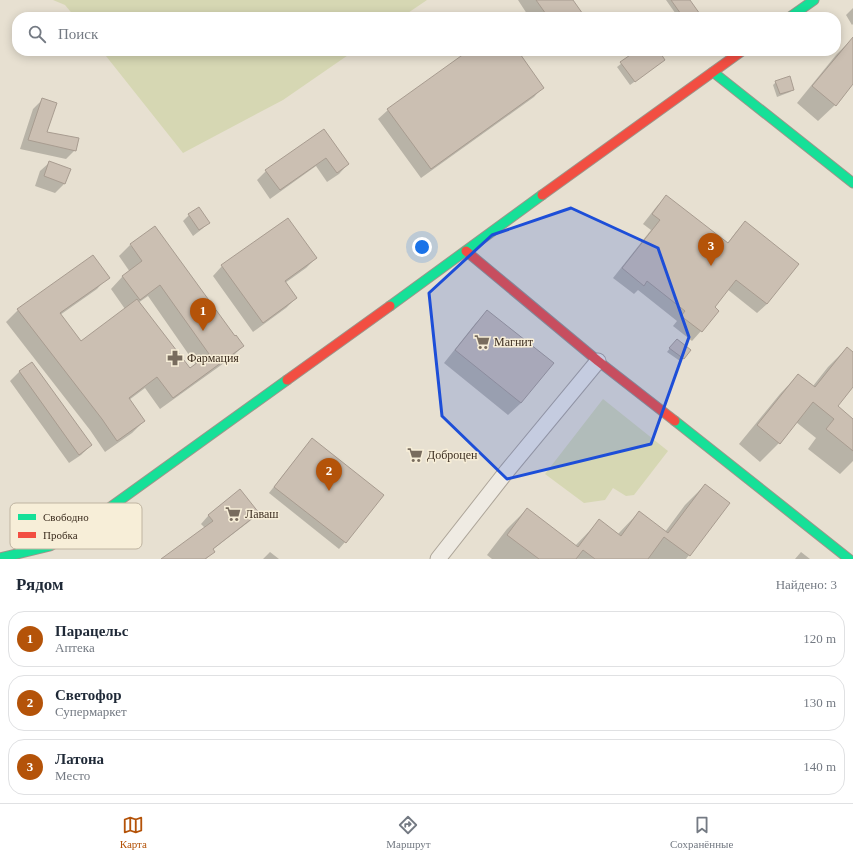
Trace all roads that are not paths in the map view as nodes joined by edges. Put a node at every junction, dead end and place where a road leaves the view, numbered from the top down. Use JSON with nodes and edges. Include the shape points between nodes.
{"nodes":[{"id":1,"x":814,"y":0,"type":"edge"},
{"id":2,"x":797,"y":12,"type":"edge"},
{"id":3,"x":735,"y":56,"type":"edge"},
{"id":4,"x":713,"y":72,"type":"junction"},
{"id":5,"x":853,"y":183,"type":"edge"},
{"id":6,"x":466,"y":251,"type":"junction"},
{"id":7,"x":598,"y":361,"type":"junction"},
{"id":8,"x":117,"y":503,"type":"edge"},
{"id":9,"x":38,"y":549,"type":"edge"},
{"id":10,"x":0,"y":558,"type":"edge"},
{"id":11,"x":438,"y":559,"type":"edge"},
{"id":12,"x":849,"y":559,"type":"edge"}],
"edges":[{"from":1,"to":2,"type":"street"},
{"from":3,"to":4,"type":"street"},
{"from":4,"to":5,"type":"street"},
{"from":4,"to":6,"type":"street"},
{"from":6,"to":7,"type":"street"},
{"from":6,"to":8,"type":"street"},
{"from":7,"to":11,"type":"street"},
{"from":7,"to":12,"type":"street"},
{"from":9,"to":10,"type":"street"}]}
